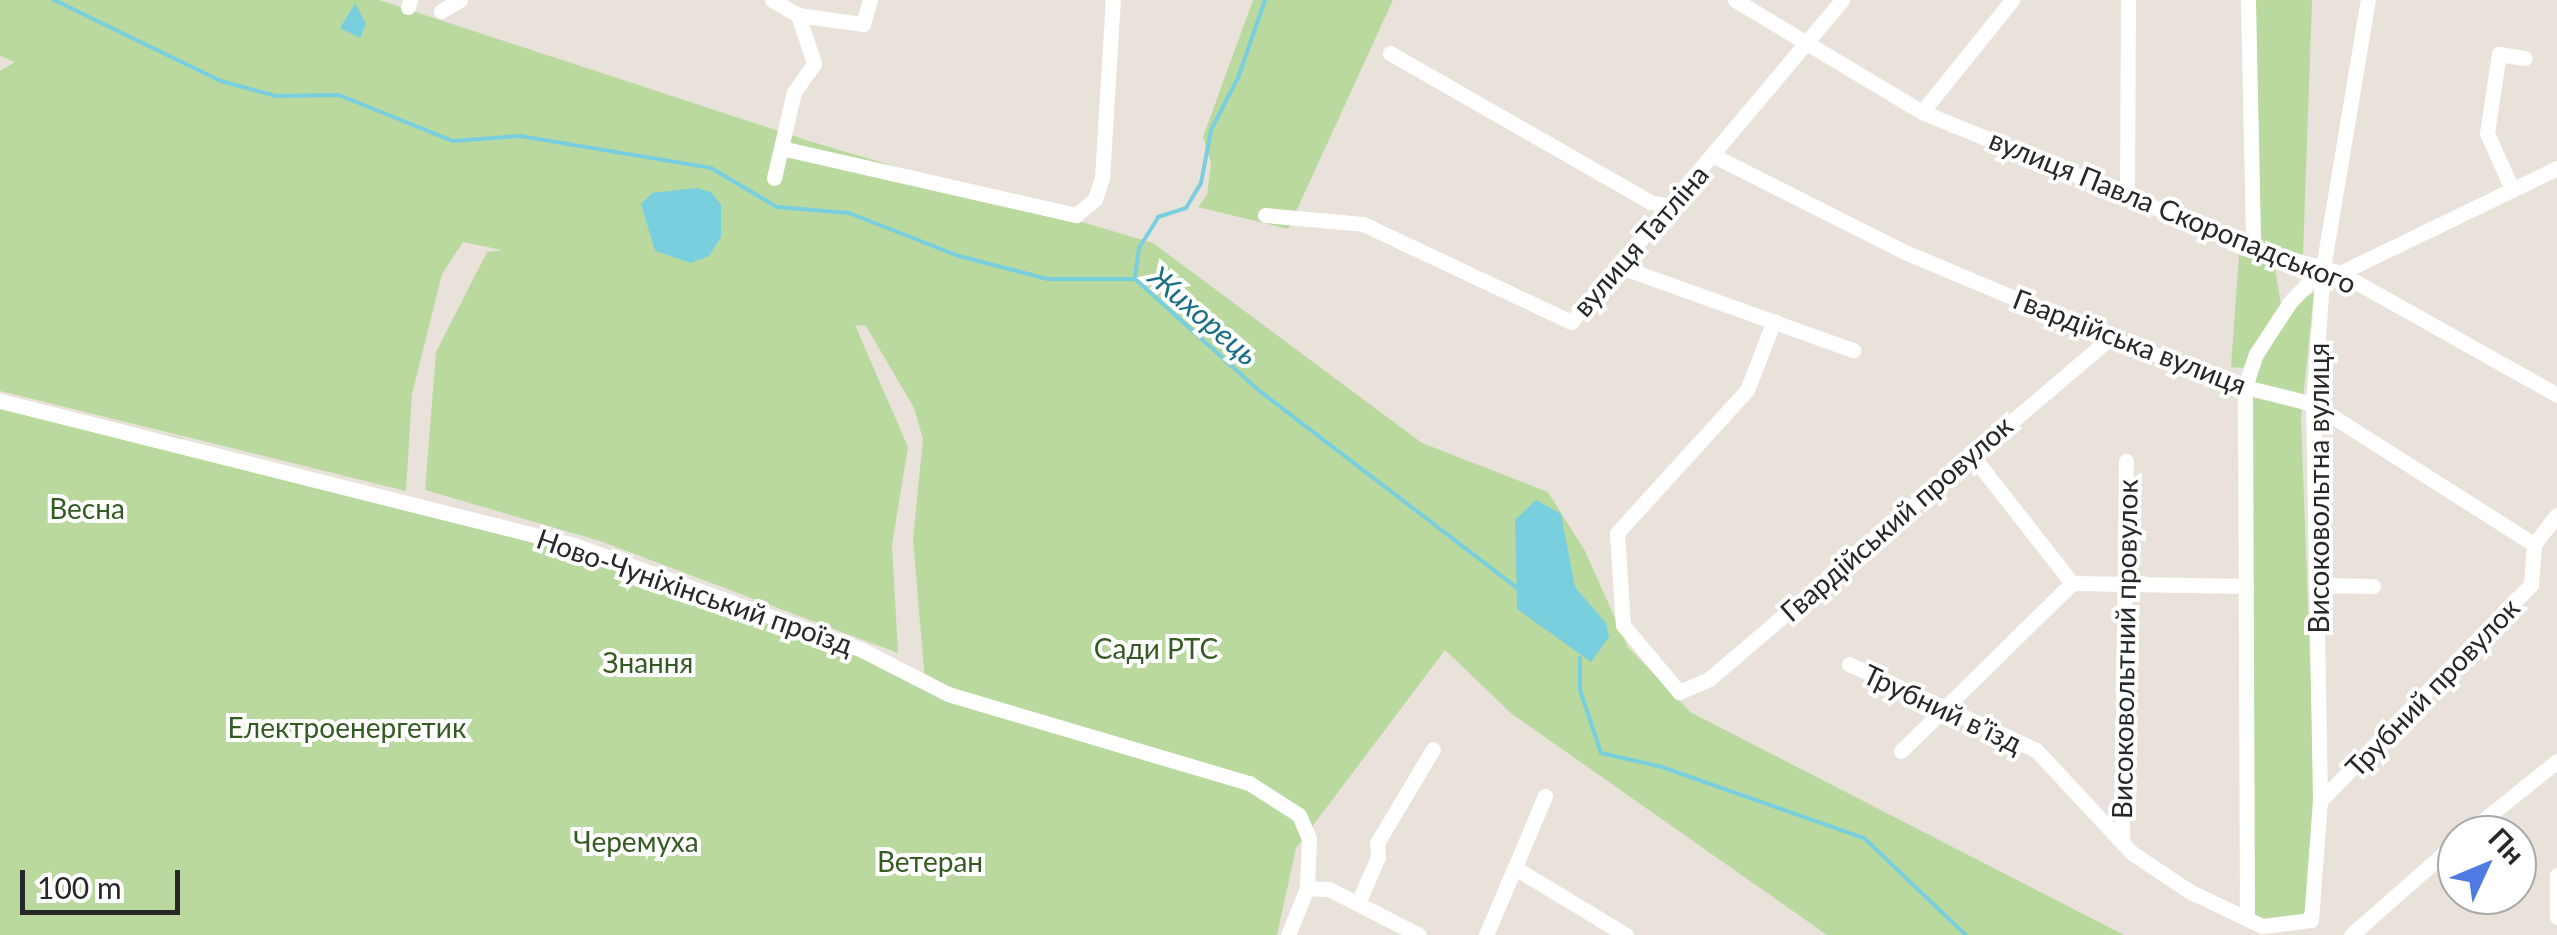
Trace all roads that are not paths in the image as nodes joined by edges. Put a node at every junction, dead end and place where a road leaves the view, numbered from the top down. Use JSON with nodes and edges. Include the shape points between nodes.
{"nodes":[{"id":1,"x":460,"y":0,"type":"edge"},
{"id":2,"x":772,"y":0,"type":"edge"},
{"id":3,"x":870,"y":0,"type":"edge"},
{"id":4,"x":1113,"y":0,"type":"edge"},
{"id":5,"x":1735,"y":0,"type":"edge"},
{"id":6,"x":1842,"y":0,"type":"edge"},
{"id":7,"x":2012,"y":0,"type":"edge"},
{"id":8,"x":2128,"y":0,"type":"edge"},
{"id":9,"x":2248,"y":0,"type":"edge"},
{"id":10,"x":2368,"y":0,"type":"edge"},
{"id":11,"x":441,"y":10,"type":"dead end"},
{"id":12,"x":798,"y":16,"type":"junction"},
{"id":13,"x":1805,"y":42,"type":"junction"},
{"id":14,"x":1390,"y":52,"type":"dead end"},
{"id":15,"x":2524,"y":58,"type":"dead end"},
{"id":16,"x":1922,"y":112,"type":"junction"},
{"id":17,"x":780,"y":148,"type":"junction"},
{"id":18,"x":1714,"y":156,"type":"junction"},
{"id":19,"x":2557,"y":168,"type":"edge"},
{"id":20,"x":774,"y":178,"type":"dead end"},
{"id":21,"x":2512,"y":189,"type":"junction"},
{"id":22,"x":2126,"y":191,"type":"junction"},
{"id":23,"x":1670,"y":206,"type":"junction"},
{"id":24,"x":1265,"y":215,"type":"dead end"},
{"id":25,"x":2253,"y":248,"type":"junction"},
{"id":26,"x":1618,"y":266,"type":"junction"},
{"id":27,"x":2323,"y":268,"type":"junction"},
{"id":28,"x":2340,"y":273,"type":"junction"},
{"id":29,"x":1774,"y":321,"type":"junction"},
{"id":30,"x":2110,"y":338,"type":"junction"},
{"id":31,"x":1853,"y":350,"type":"dead end"},
{"id":32,"x":2245,"y":388,"type":"junction"},
{"id":33,"x":2557,"y":395,"type":"edge"},
{"id":34,"x":0,"y":401,"type":"edge"},
{"id":35,"x":2313,"y":404,"type":"junction"},
{"id":36,"x":1970,"y":453,"type":"junction"},
{"id":37,"x":2126,"y":461,"type":"dead end"},
{"id":38,"x":2557,"y":515,"type":"edge"},
{"id":39,"x":2534,"y":544,"type":"junction"},
{"id":40,"x":2124,"y":582,"type":"junction"},
{"id":41,"x":2072,"y":584,"type":"junction"},
{"id":42,"x":2316,"y":585,"type":"junction"},
{"id":43,"x":2246,"y":586,"type":"junction"},
{"id":44,"x":2374,"y":586,"type":"dead end"},
{"id":45,"x":1849,"y":664,"type":"dead end"},
{"id":46,"x":1945,"y":708,"type":"junction"},
{"id":47,"x":1434,"y":749,"type":"dead end"},
{"id":48,"x":1902,"y":752,"type":"dead end"},
{"id":49,"x":2557,"y":762,"type":"edge"},
{"id":50,"x":1545,"y":796,"type":"dead end"},
{"id":51,"x":2320,"y":801,"type":"junction"},
{"id":52,"x":2489,"y":815,"type":"edge"},
{"id":53,"x":2122,"y":837,"type":"junction"},
{"id":54,"x":2437,"y":860,"type":"edge"},
{"id":55,"x":1515,"y":868,"type":"junction"},
{"id":56,"x":2557,"y":875,"type":"edge"},
{"id":57,"x":1307,"y":888,"type":"junction"},
{"id":58,"x":1358,"y":903,"type":"junction"},
{"id":59,"x":2557,"y":916,"type":"edge"},
{"id":60,"x":2247,"y":917,"type":"junction"},
{"id":61,"x":2314,"y":927,"type":"edge"},
{"id":62,"x":1288,"y":935,"type":"edge"},
{"id":63,"x":1420,"y":935,"type":"edge"},
{"id":64,"x":1486,"y":935,"type":"edge"},
{"id":65,"x":1626,"y":935,"type":"edge"},
{"id":66,"x":2351,"y":935,"type":"edge"}],
"edges":[{"from":1,"to":11,"type":"street"},
{"from":2,"to":12,"type":"street"},
{"from":3,"to":12,"type":"street","via":[[864,24]]},
{"from":4,"to":17,"type":"street","via":[[1102,178],[1095,199],[1076,215]]},
{"from":5,"to":13,"type":"street","name":"вулиця Павла Скоропадського"},
{"from":6,"to":13,"type":"street","name":"вулиця Татліна"},
{"from":7,"to":16,"type":"street"},
{"from":8,"to":22,"type":"street"},
{"from":9,"to":25,"type":"street"},
{"from":10,"to":27,"type":"street","name":"Високовольтна вулиця"},
{"from":12,"to":17,"type":"street","via":[[814,63],[794,92]]},
{"from":13,"to":16,"type":"street","name":"вулиця Павла Скоропадського"},
{"from":13,"to":18,"type":"street","name":"вулиця Татліна"},
{"from":14,"to":23,"type":"street","via":[[1650,202]]},
{"from":15,"to":21,"type":"street","via":[[2499,54],[2487,133]]},
{"from":16,"to":22,"type":"street","name":"вулиця Павла Скоропадського"},
{"from":17,"to":20,"type":"street"},
{"from":18,"to":23,"type":"street","name":"вулиця Татліна"},
{"from":18,"to":30,"type":"street","name":"Гвардійська вулиця","via":[[1905,252]]},
{"from":19,"to":21,"type":"street"},
{"from":21,"to":28,"type":"street"},
{"from":22,"to":25,"type":"street","name":"вулиця Павла Скоропадського"},
{"from":23,"to":26,"type":"street","name":"вулиця Татліна"},
{"from":24,"to":26,"type":"street","name":"вулиця Татліна","via":[[1362,224],[1571,322]]},
{"from":25,"to":27,"type":"street","name":"вулиця Павла Скоропадського"},
{"from":26,"to":29,"type":"street"},
{"from":27,"to":28,"type":"street","name":"вулиця Павла Скоропадського"},
{"from":27,"to":32,"type":"street","via":[[2263,343]]},
{"from":27,"to":35,"type":"street","name":"Високовольтна вулиця"},
{"from":28,"to":33,"type":"street","name":"вулиця Павла Скоропадського"},
{"from":29,"to":31,"type":"street"},
{"from":29,"to":36,"type":"street","name":"Гвардійський провулок","via":[[1747,390],[1617,532],[1622,625],[1679,692],[1710,679]]},
{"from":30,"to":32,"type":"street","name":"Гвардійська вулиця"},
{"from":30,"to":36,"type":"street","name":"Гвардійський провулок"},
{"from":32,"to":35,"type":"street","name":"Гвардійська вулиця"},
{"from":32,"to":43,"type":"street"},
{"from":34,"to":57,"type":"street","name":"Ново-Чуніхінський проїзд","via":[[574,545],[862,650],[948,694],[1249,783],[1300,815],[1309,838]]},
{"from":35,"to":39,"type":"street","name":"Гвардійська вулиця"},
{"from":35,"to":42,"type":"street","name":"Високовольтна вулиця"},
{"from":36,"to":41,"type":"street"},
{"from":37,"to":40,"type":"street","name":"Високовольтний провулок"},
{"from":38,"to":39,"type":"street","name":"Трубний провулок"},
{"from":39,"to":51,"type":"street","name":"Трубний провулок","via":[[2531,585]]},
{"from":40,"to":41,"type":"street"},
{"from":40,"to":43,"type":"street"},
{"from":40,"to":53,"type":"street","name":"Високовольтний провулок"},
{"from":41,"to":46,"type":"street"},
{"from":42,"to":44,"type":"street"},
{"from":42,"to":51,"type":"street","name":"Високовольтна вулиця"},
{"from":43,"to":60,"type":"street"},
{"from":45,"to":46,"type":"street","name":"Трубний в’їзд"},
{"from":46,"to":48,"type":"street"},
{"from":46,"to":53,"type":"street","name":"Трубний в’їзд","via":[[2036,750]]},
{"from":47,"to":58,"type":"street","via":[[1377,843],[1378,857]]},
{"from":49,"to":52,"type":"street"},
{"from":50,"to":55,"type":"street"},
{"from":51,"to":61,"type":"street","name":"Високовольтна вулиця"},
{"from":53,"to":60,"type":"street","name":"Трубний в’їзд","via":[[2146,864]]},
{"from":54,"to":66,"type":"street"},
{"from":55,"to":64,"type":"street"},
{"from":55,"to":65,"type":"street"},
{"from":56,"to":59,"type":"street"},
{"from":57,"to":58,"type":"street","via":[[1329,889]]},
{"from":57,"to":62,"type":"street"},
{"from":58,"to":63,"type":"street"},
{"from":60,"to":61,"type":"street","via":[[2262,926]]}]}
